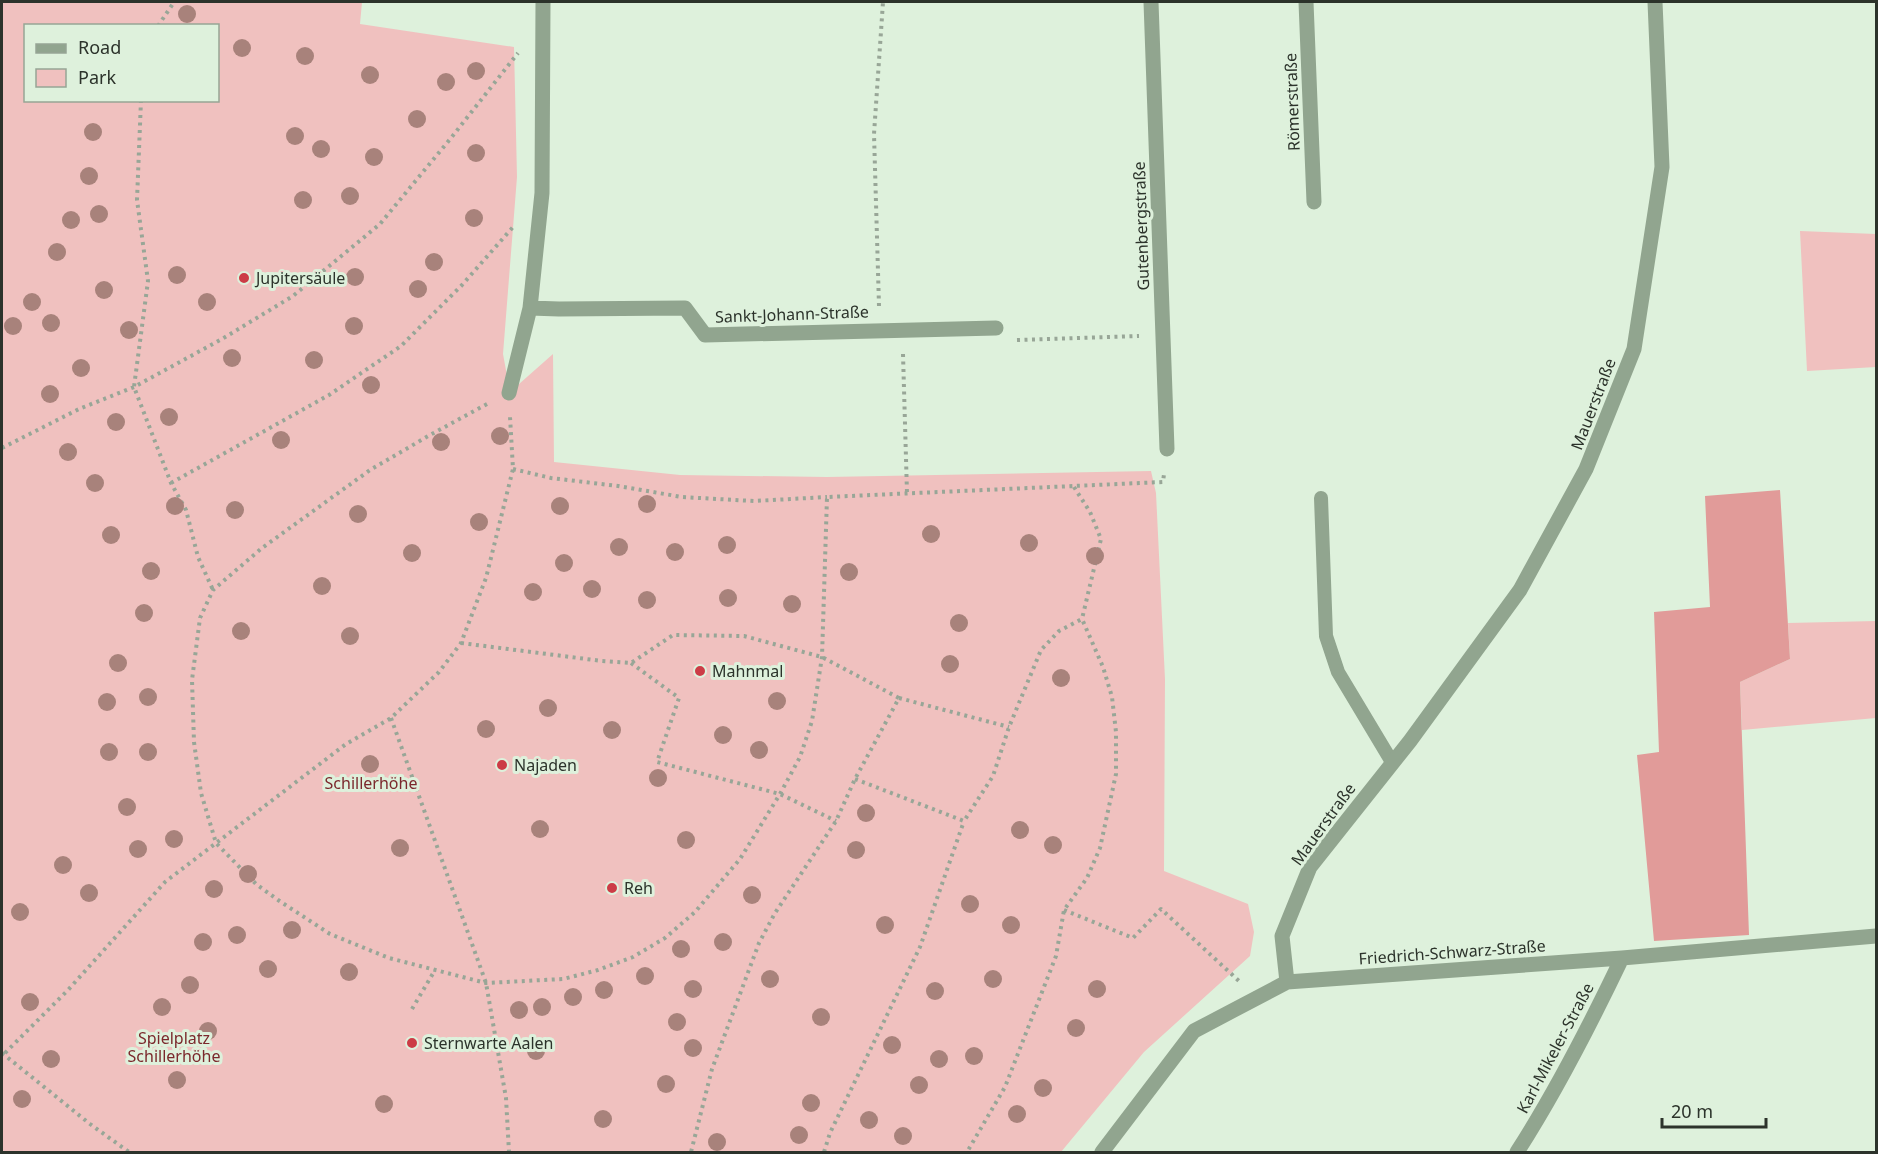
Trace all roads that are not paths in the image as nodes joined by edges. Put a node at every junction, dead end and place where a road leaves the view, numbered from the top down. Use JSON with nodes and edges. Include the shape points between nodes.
{"nodes":[{"id":1,"x":543,"y":2,"type":"edge"},
{"id":2,"x":1151,"y":2,"type":"edge"},
{"id":3,"x":1306,"y":2,"type":"edge"},
{"id":4,"x":1655,"y":2,"type":"edge"},
{"id":5,"x":1314,"y":202,"type":"dead end"},
{"id":6,"x":530,"y":308,"type":"junction"},
{"id":7,"x":996,"y":328,"type":"road end"},
{"id":8,"x":509,"y":393,"type":"road end"},
{"id":9,"x":1167,"y":449,"type":"road end"},
{"id":10,"x":1321,"y":498,"type":"dead end"},
{"id":11,"x":1392,"y":762,"type":"junction"},
{"id":12,"x":1876,"y":936,"type":"edge"},
{"id":13,"x":1622,"y":958,"type":"junction"},
{"id":14,"x":1287,"y":982,"type":"junction"},
{"id":15,"x":1102,"y":1152,"type":"edge"},
{"id":16,"x":1517,"y":1152,"type":"edge"}],
"edges":[{"from":1,"to":6,"type":"street","via":[[542,194]]},
{"from":2,"to":9,"type":"street","name":"Gutenbergstraße"},
{"from":3,"to":5,"type":"street","name":"Römerstraße"},
{"from":4,"to":11,"type":"street","name":"Mauerstraße","via":[[1662,166],[1634,349],[1587,469],[1520,590]]},
{"from":6,"to":7,"type":"street","name":"Sankt-Johann-Straße","via":[[685,308],[705,335]]},
{"from":6,"to":8,"type":"street"},
{"from":10,"to":11,"type":"lane","via":[[1326,636],[1338,672]]},
{"from":11,"to":14,"type":"street","name":"Mauerstraße","via":[[1310,867],[1282,936]]},
{"from":12,"to":13,"type":"street","name":"Friedrich-Schwarz-Straße"},
{"from":13,"to":14,"type":"street","name":"Friedrich-Schwarz-Straße"},
{"from":13,"to":16,"type":"street","name":"Karl-Mikeler-Straße","via":[[1555,1091]]},
{"from":14,"to":15,"type":"street","name":"Friedrich-Schwarz-Straße","via":[[1194,1030]]}]}
